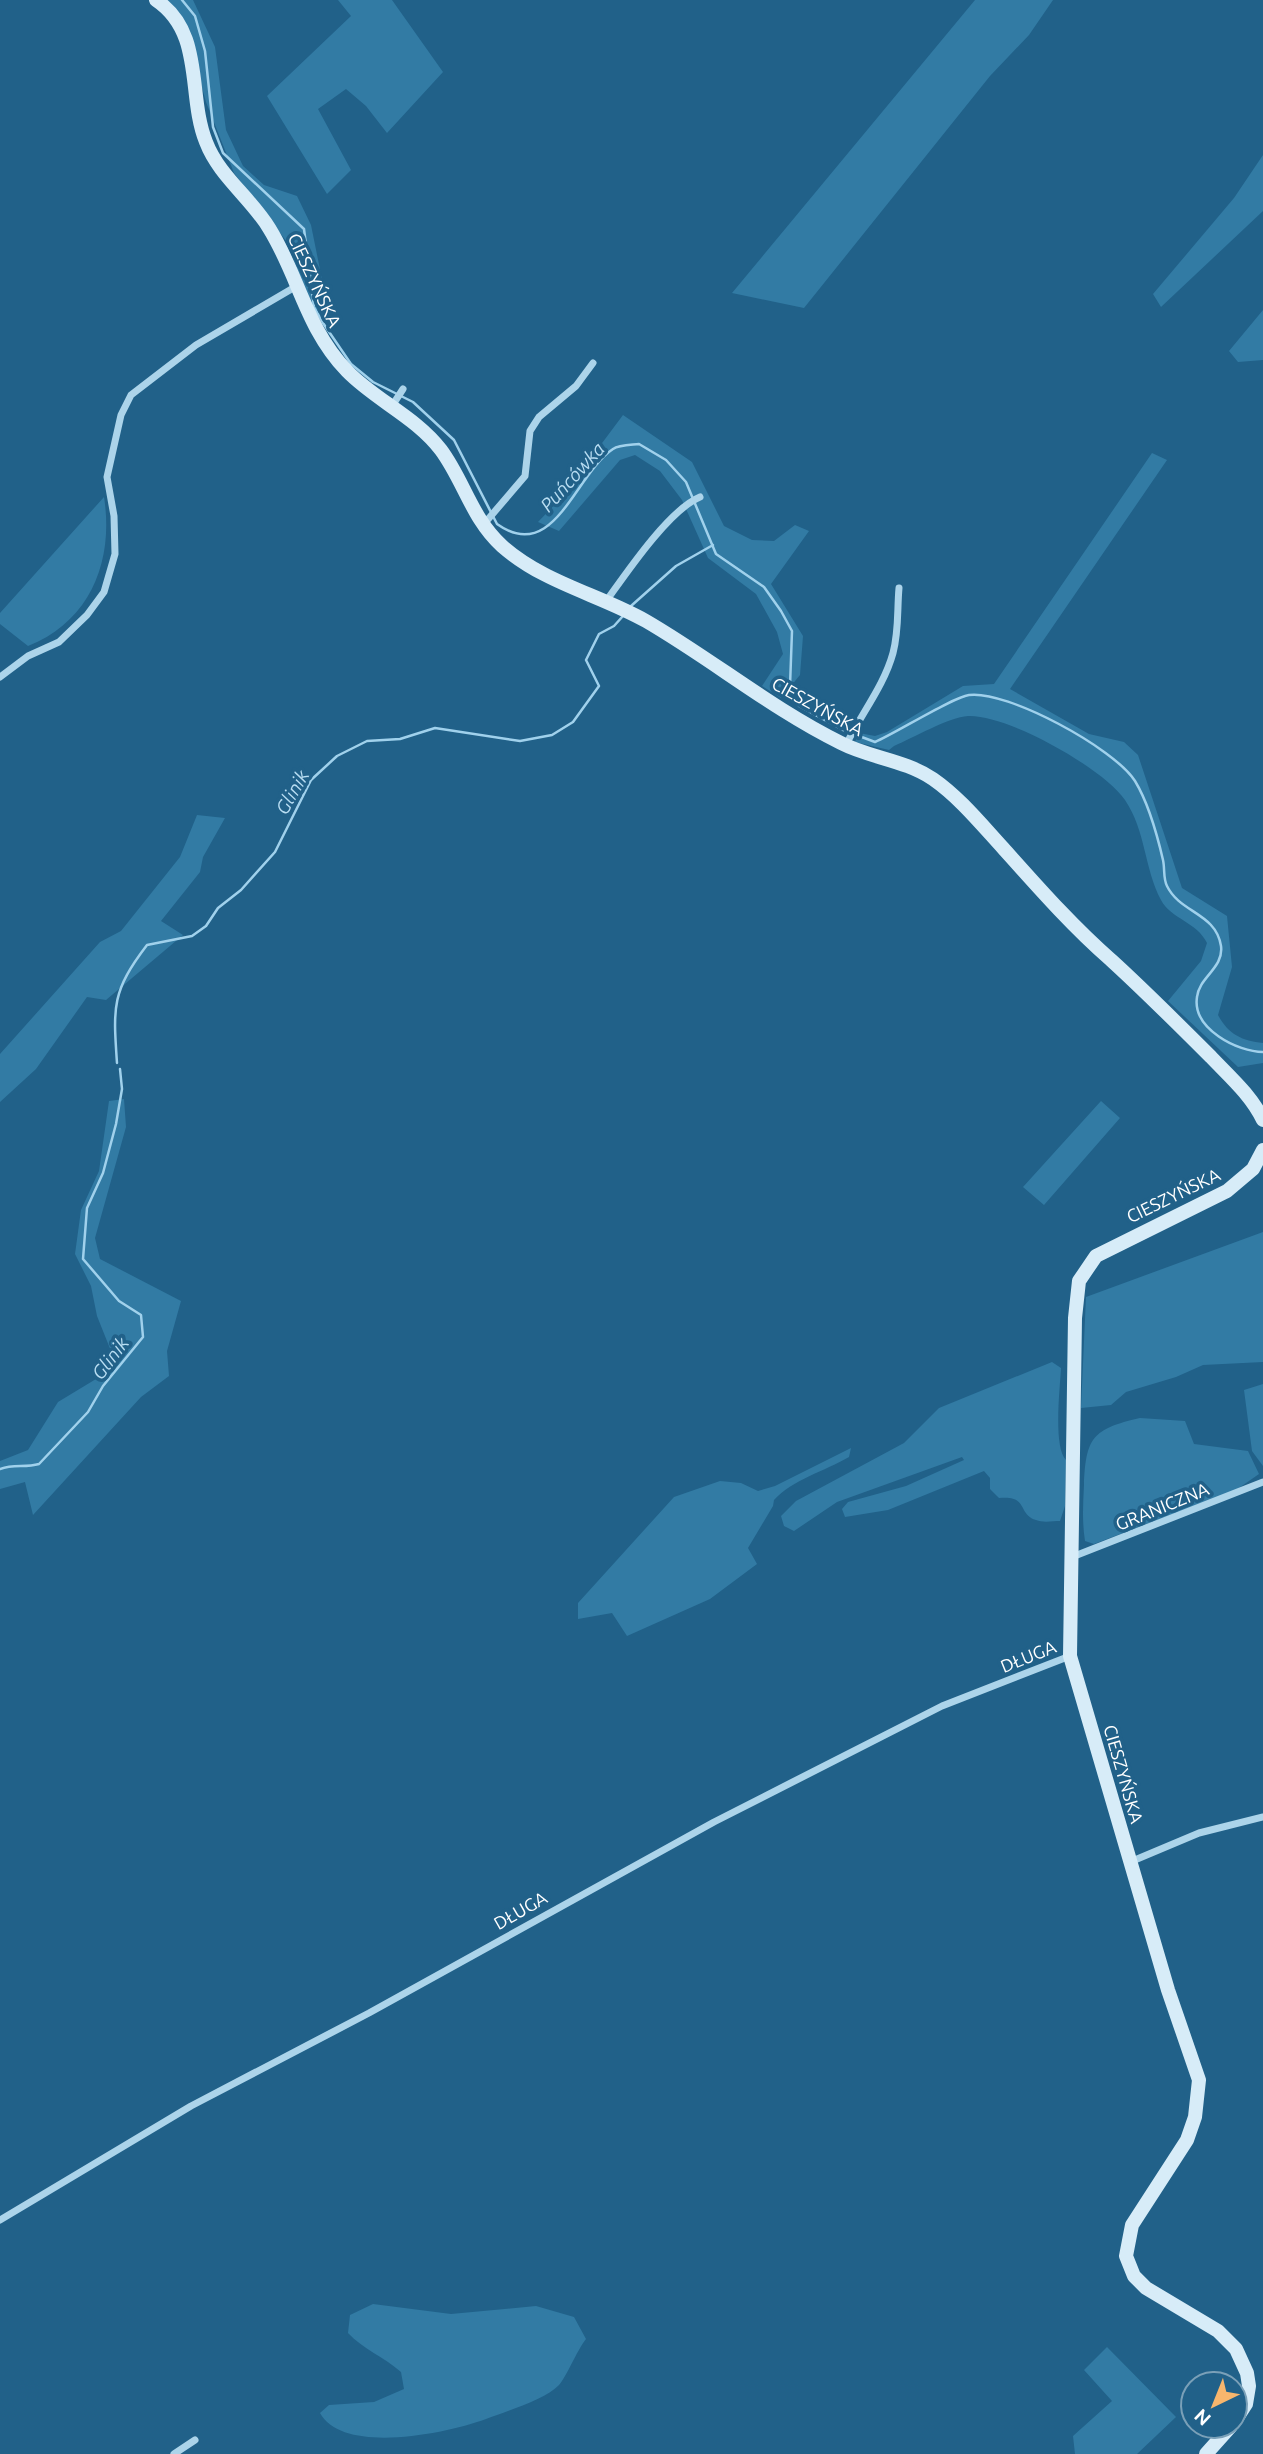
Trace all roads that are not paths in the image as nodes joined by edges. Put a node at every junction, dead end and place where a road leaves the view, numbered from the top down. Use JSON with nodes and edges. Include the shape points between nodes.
{"nodes":[{"id":1,"x":156,"y":0,"type":"edge"},
{"id":2,"x":295,"y":287,"type":"junction"},
{"id":3,"x":593,"y":363,"type":"dead end"},
{"id":4,"x":403,"y":388,"type":"dead end"},
{"id":5,"x":394,"y":403,"type":"junction"},
{"id":6,"x":700,"y":497,"type":"dead end"},
{"id":7,"x":485,"y":524,"type":"junction"},
{"id":8,"x":899,"y":588,"type":"dead end"},
{"id":9,"x":607,"y":600,"type":"junction"},
{"id":10,"x":0,"y":677,"type":"edge"},
{"id":11,"x":848,"y":743,"type":"junction"},
{"id":12,"x":1263,"y":1120,"type":"edge"},
{"id":13,"x":1262,"y":1157,"type":"edge"},
{"id":14,"x":1263,"y":1482,"type":"edge"},
{"id":15,"x":1072,"y":1557,"type":"junction"},
{"id":16,"x":1070,"y":1656,"type":"junction"},
{"id":17,"x":1263,"y":1817,"type":"edge"},
{"id":18,"x":1130,"y":1862,"type":"junction"},
{"id":19,"x":0,"y":2220,"type":"edge"},
{"id":20,"x":1246,"y":2370,"type":"edge"},
{"id":21,"x":195,"y":2440,"type":"dead end"},
{"id":22,"x":1218,"y":2440,"type":"edge"},
{"id":23,"x":174,"y":2454,"type":"edge"},
{"id":24,"x":1206,"y":2454,"type":"edge"}],
"edges":[{"from":1,"to":2,"type":"street","name":"CIESZYŃSKA","via":[[177,19],[186,37],[200,123],[212,155],[268,227]]},
{"from":2,"to":5,"type":"street","name":"CIESZYŃSKA","via":[[328,350],[351,375]]},
{"from":2,"to":10,"type":"street","via":[[196,345],[131,395],[121,415],[107,477],[115,554],[104,592],[59,642],[28,656]]},
{"from":3,"to":7,"type":"street","via":[[576,386],[535,424],[527,446],[525,476]]},
{"from":4,"to":5,"type":"street"},
{"from":5,"to":7,"type":"street","name":"CIESZYŃSKA","via":[[439,447]]},
{"from":6,"to":9,"type":"street","via":[[690,502],[630,568]]},
{"from":7,"to":9,"type":"street","name":"CIESZYŃSKA","via":[[498,543],[539,575]]},
{"from":8,"to":11,"type":"street","via":[[892,655]]},
{"from":9,"to":11,"type":"street","name":"CIESZYŃSKA","via":[[779,707]]},
{"from":11,"to":12,"type":"street","name":"CIESZYŃSKA","via":[[919,771],[951,794],[1082,934],[1174,1018],[1242,1089]]},
{"from":13,"to":15,"type":"street","name":"CIESZYŃSKA","via":[[1236,1185],[1102,1251],[1083,1273],[1076,1318]]},
{"from":14,"to":15,"type":"street","name":"GRANICZNA"},
{"from":15,"to":16,"type":"street","name":"CIESZYŃSKA"},
{"from":16,"to":18,"type":"street","name":"CIESZYŃSKA"},
{"from":16,"to":19,"type":"street","name":"DŁUGA","via":[[942,1706],[714,1822],[191,2106]]},
{"from":17,"to":18,"type":"street","via":[[1199,1833]]},
{"from":18,"to":20,"type":"street","name":"CIESZYŃSKA","via":[[1199,2086],[1187,2140],[1132,2225],[1126,2256],[1134,2276],[1146,2288],[1218,2331],[1236,2349]]},
{"from":21,"to":23,"type":"street"},
{"from":22,"to":24,"type":"street"}]}
